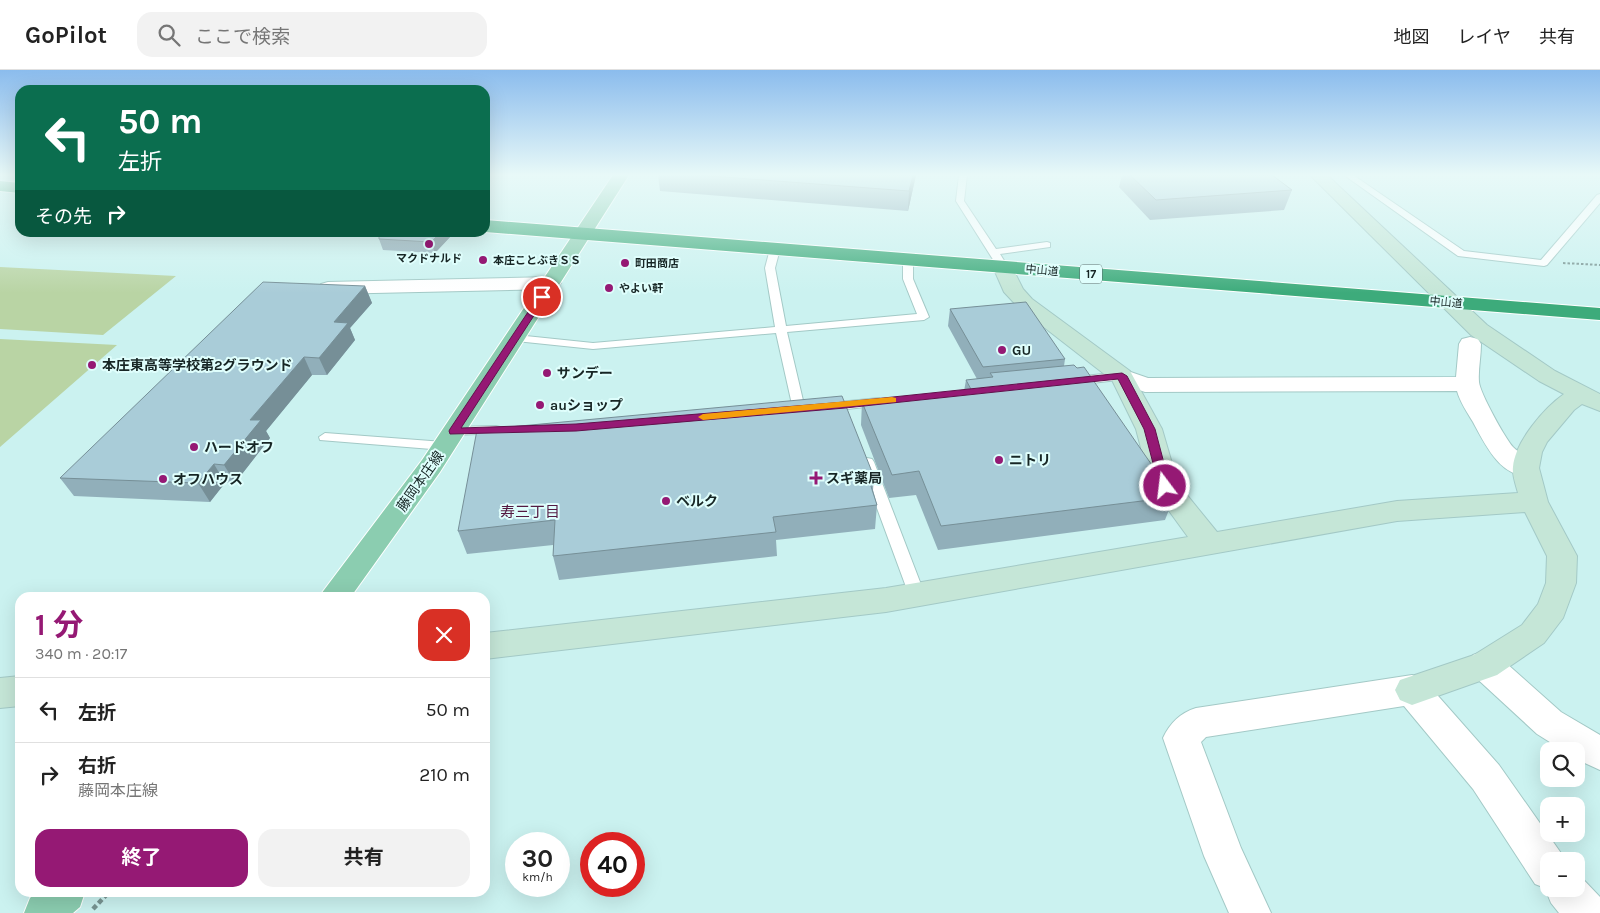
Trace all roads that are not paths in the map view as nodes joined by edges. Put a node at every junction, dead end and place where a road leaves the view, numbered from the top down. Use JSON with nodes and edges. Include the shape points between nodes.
{"nodes":[{"id":1,"x":595,"y":214,"type":"edge"},
{"id":2,"x":969,"y":214,"type":"edge"},
{"id":3,"x":1360,"y":214,"type":"edge"},
{"id":4,"x":1405,"y":214,"type":"edge"},
{"id":5,"x":1585,"y":214,"type":"edge"},
{"id":6,"x":490,"y":226,"type":"edge"},
{"id":7,"x":583,"y":234,"type":"junction"},
{"id":8,"x":1048,"y":245,"type":"dead end"},
{"id":9,"x":772,"y":258,"type":"junction"},
{"id":10,"x":999,"y":260,"type":"junction"},
{"id":11,"x":908,"y":269,"type":"junction"},
{"id":12,"x":551,"y":283,"type":"junction"},
{"id":13,"x":311,"y":288,"type":"edge"},
{"id":14,"x":1450,"y":302,"type":"junction"},
{"id":15,"x":1600,"y":314,"type":"edge"},
{"id":16,"x":781,"y":330,"type":"junction"},
{"id":17,"x":516,"y":338,"type":"junction"},
{"id":18,"x":1470,"y":344,"type":"dead end"},
{"id":19,"x":1122,"y":376,"type":"junction"},
{"id":20,"x":1062,"y":382,"type":"edge"},
{"id":21,"x":1467,"y":384,"type":"junction"},
{"id":22,"x":1590,"y":399,"type":"edge"},
{"id":23,"x":894,"y":400,"type":"edge"},
{"id":24,"x":510,"y":430,"type":"edge"},
{"id":25,"x":325,"y":437,"type":"dead end"},
{"id":26,"x":449,"y":439,"type":"junction"},
{"id":27,"x":861,"y":446,"type":"edge"},
{"id":28,"x":1526,"y":468,"type":"junction"},
{"id":29,"x":1534,"y":502,"type":"junction"},
{"id":30,"x":1210,"y":544,"type":"junction"},
{"id":31,"x":337,"y":592,"type":"edge"},
{"id":32,"x":917,"y":594,"type":"junction"},
{"id":33,"x":490,"y":645,"type":"edge"},
{"id":34,"x":1485,"y":665,"type":"junction"},
{"id":35,"x":1412,"y":690,"type":"junction"},
{"id":36,"x":15,"y":692,"type":"edge"},
{"id":37,"x":0,"y":693,"type":"edge"},
{"id":38,"x":1600,"y":754,"type":"edge"},
{"id":39,"x":1540,"y":857,"type":"edge"},
{"id":40,"x":60,"y":897,"type":"edge"},
{"id":41,"x":1572,"y":897,"type":"edge"},
{"id":42,"x":45,"y":913,"type":"edge"},
{"id":43,"x":1250,"y":913,"type":"edge"},
{"id":44,"x":1586,"y":913,"type":"edge"}],
"edges":[{"from":1,"to":7,"type":"main road","name":"藤岡本庄線"},
{"from":2,"to":10,"type":"lane"},
{"from":3,"to":14,"type":"street"},
{"from":4,"to":5,"type":"lane","via":[[1462,254],[1544,263]]},
{"from":6,"to":7,"type":"highway","name":"中山道","number":"17"},
{"from":7,"to":9,"type":"highway","name":"中山道","number":"17"},
{"from":7,"to":12,"type":"main road","name":"藤岡本庄線"},
{"from":8,"to":10,"type":"lane"},
{"from":9,"to":11,"type":"highway","name":"中山道","number":"17"},
{"from":9,"to":16,"type":"lane"},
{"from":10,"to":11,"type":"highway","name":"中山道","number":"17"},
{"from":10,"to":14,"type":"highway","name":"中山道","number":"17"},
{"from":10,"to":19,"type":"street","via":[[1014,292],[1025,303]]},
{"from":11,"to":16,"type":"lane","via":[[924,317]]},
{"from":12,"to":13,"type":"street"},
{"from":12,"to":17,"type":"main road","name":"藤岡本庄線"},
{"from":14,"to":15,"type":"highway","name":"中山道","number":"17"},
{"from":14,"to":22,"type":"street","via":[[1497,344]]},
{"from":16,"to":17,"type":"lane","via":[[593,346]]},
{"from":16,"to":23,"type":"lane","via":[[804,409],[848,412]]},
{"from":17,"to":26,"type":"main road","name":"藤岡本庄線"},
{"from":18,"to":21,"type":"street"},
{"from":19,"to":20,"type":"lane"},
{"from":19,"to":21,"type":"street","via":[[1145,384]]},
{"from":19,"to":30,"type":"street","via":[[1149,429],[1165,486]]},
{"from":21,"to":28,"type":"street","via":[[1501,450]]},
{"from":22,"to":28,"type":"street","via":[[1566,405],[1536,439]]},
{"from":24,"to":26,"type":"lane"},
{"from":25,"to":26,"type":"lane"},
{"from":26,"to":31,"type":"main road","name":"藤岡本庄線"},
{"from":27,"to":32,"type":"lane"},
{"from":28,"to":29,"type":"street"},
{"from":29,"to":30,"type":"street","via":[[1397,511]]},
{"from":29,"to":34,"type":"street","via":[[1562,556],[1561,583],[1552,609],[1533,634]]},
{"from":30,"to":32,"type":"street"},
{"from":32,"to":33,"type":"street"},
{"from":34,"to":35,"type":"street"},
{"from":34,"to":38,"type":"street","via":[[1549,723]]},
{"from":35,"to":39,"type":"street","via":[[1486,777]]},
{"from":35,"to":43,"type":"street","via":[[1196,723],[1181,738],[1224,856]]},
{"from":36,"to":37,"type":"street"},
{"from":40,"to":42,"type":"main road"},
{"from":41,"to":44,"type":"street"}]}
